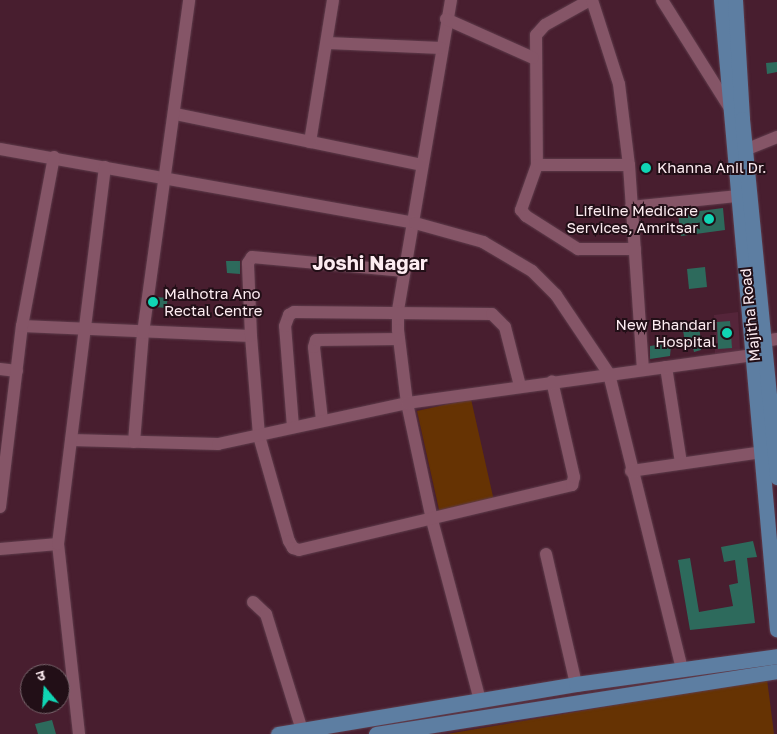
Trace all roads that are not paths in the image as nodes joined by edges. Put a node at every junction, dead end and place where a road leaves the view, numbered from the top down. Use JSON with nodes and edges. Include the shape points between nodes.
{"nodes":[{"id":1,"x":189,"y":0,"type":"edge"},
{"id":2,"x":334,"y":0,"type":"edge"},
{"id":3,"x":451,"y":0,"type":"edge"},
{"id":4,"x":591,"y":0,"type":"edge"},
{"id":5,"x":662,"y":0,"type":"edge"},
{"id":6,"x":721,"y":0,"type":"edge"},
{"id":7,"x":735,"y":0,"type":"edge"},
{"id":8,"x":446,"y":19,"type":"junction"},
{"id":9,"x":328,"y":42,"type":"junction"},
{"id":10,"x":441,"y":48,"type":"junction"},
{"id":11,"x":533,"y":58,"type":"junction"},
{"id":12,"x":730,"y":109,"type":"junction"},
{"id":13,"x":176,"y":114,"type":"junction"},
{"id":14,"x":742,"y":119,"type":"junction"},
{"id":15,"x":777,"y":137,"type":"edge"},
{"id":16,"x":310,"y":142,"type":"junction"},
{"id":17,"x":0,"y":149,"type":"edge"},
{"id":18,"x":745,"y":150,"type":"junction"},
{"id":19,"x":54,"y":157,"type":"junction"},
{"id":20,"x":422,"y":165,"type":"junction"},
{"id":21,"x":629,"y":165,"type":"junction"},
{"id":22,"x":536,"y":166,"type":"junction"},
{"id":23,"x":105,"y":167,"type":"junction"},
{"id":24,"x":166,"y":178,"type":"junction"},
{"id":25,"x":738,"y":196,"type":"junction"},
{"id":26,"x":631,"y":207,"type":"junction"},
{"id":27,"x":415,"y":223,"type":"junction"},
{"id":28,"x":635,"y":249,"type":"junction"},
{"id":29,"x":404,"y":271,"type":"junction"},
{"id":30,"x":398,"y":310,"type":"junction"},
{"id":31,"x":22,"y":326,"type":"junction"},
{"id":32,"x":84,"y":330,"type":"junction"},
{"id":33,"x":143,"y":332,"type":"junction"},
{"id":34,"x":250,"y":336,"type":"junction"},
{"id":35,"x":399,"y":339,"type":"junction"},
{"id":36,"x":770,"y":340,"type":"edge"},
{"id":37,"x":755,"y":355,"type":"junction"},
{"id":38,"x":666,"y":367,"type":"junction"},
{"id":39,"x":0,"y":369,"type":"edge"},
{"id":40,"x":643,"y":369,"type":"junction"},
{"id":41,"x":17,"y":371,"type":"junction"},
{"id":42,"x":609,"y":374,"type":"junction"},
{"id":43,"x":552,"y":381,"type":"junction"},
{"id":44,"x":520,"y":386,"type":"junction"},
{"id":45,"x":407,"y":402,"type":"junction"},
{"id":46,"x":322,"y":420,"type":"junction"},
{"id":47,"x":292,"y":427,"type":"junction"},
{"id":48,"x":258,"y":436,"type":"junction"},
{"id":49,"x":71,"y":440,"type":"junction"},
{"id":50,"x":134,"y":442,"type":"junction"},
{"id":51,"x":769,"y":451,"type":"junction"},
{"id":52,"x":681,"y":463,"type":"junction"},
{"id":53,"x":631,"y":471,"type":"junction"},
{"id":54,"x":777,"y":477,"type":"edge"},
{"id":55,"x":0,"y":507,"type":"edge"},
{"id":56,"x":432,"y":520,"type":"junction"},
{"id":57,"x":58,"y":544,"type":"junction"},
{"id":58,"x":0,"y":549,"type":"edge"},
{"id":59,"x":546,"y":554,"type":"dead end"},
{"id":60,"x":253,"y":602,"type":"dead end"},
{"id":61,"x":777,"y":630,"type":"edge"},
{"id":62,"x":777,"y":656,"type":"edge"},
{"id":63,"x":682,"y":669,"type":"junction"},
{"id":64,"x":777,"y":671,"type":"edge"},
{"id":65,"x":576,"y":684,"type":"junction"},
{"id":66,"x":480,"y":700,"type":"junction"},
{"id":67,"x":302,"y":730,"type":"junction"},
{"id":68,"x":80,"y":734,"type":"edge"},
{"id":69,"x":280,"y":734,"type":"edge"},
{"id":70,"x":376,"y":734,"type":"edge"}],
"edges":[{"from":1,"to":13,"type":"street"},
{"from":2,"to":9,"type":"street"},
{"from":3,"to":8,"type":"street"},
{"from":4,"to":11,"type":"street","via":[[539,29],[534,40]]},
{"from":4,"to":21,"type":"street","via":[[616,67]]},
{"from":5,"to":12,"type":"street"},
{"from":6,"to":12,"type":"main road","name":"Majitha Road"},
{"from":7,"to":14,"type":"main road","name":"Majitha Road"},
{"from":8,"to":10,"type":"street"},
{"from":8,"to":11,"type":"street"},
{"from":9,"to":10,"type":"street"},
{"from":9,"to":16,"type":"street"},
{"from":10,"to":20,"type":"street"},
{"from":11,"to":22,"type":"street"},
{"from":12,"to":14,"type":"street"},
{"from":12,"to":25,"type":"main road","name":"Majitha Road"},
{"from":13,"to":16,"type":"street"},
{"from":13,"to":24,"type":"street"},
{"from":14,"to":18,"type":"main road","name":"Majitha Road"},
{"from":15,"to":18,"type":"street"},
{"from":16,"to":20,"type":"street"},
{"from":17,"to":19,"type":"street"},
{"from":18,"to":36,"type":"main road","name":"Majitha Road"},
{"from":19,"to":23,"type":"street"},
{"from":19,"to":31,"type":"street"},
{"from":20,"to":27,"type":"street"},
{"from":21,"to":22,"type":"street"},
{"from":21,"to":26,"type":"street"},
{"from":22,"to":28,"type":"street","via":[[521,205],[526,216],[578,249]]},
{"from":23,"to":24,"type":"street"},
{"from":23,"to":32,"type":"street"},
{"from":24,"to":27,"type":"street"},
{"from":24,"to":33,"type":"street"},
{"from":25,"to":26,"type":"street"},
{"from":25,"to":37,"type":"main road","name":"Majitha Road"},
{"from":26,"to":28,"type":"street"},
{"from":27,"to":29,"type":"street"},
{"from":27,"to":42,"type":"street","via":[[482,242],[532,271],[556,295]]},
{"from":28,"to":40,"type":"street"},
{"from":29,"to":30,"type":"street"},
{"from":29,"to":34,"type":"street","via":[[252,257],[248,263]]},
{"from":30,"to":35,"type":"street"},
{"from":30,"to":44,"type":"street","via":[[484,312],[498,316],[505,327]]},
{"from":30,"to":47,"type":"street","via":[[294,312],[289,315],[285,326]]},
{"from":31,"to":32,"type":"street"},
{"from":31,"to":41,"type":"street"},
{"from":32,"to":33,"type":"street"},
{"from":32,"to":49,"type":"street"},
{"from":33,"to":34,"type":"street"},
{"from":33,"to":50,"type":"street"},
{"from":34,"to":48,"type":"street"},
{"from":35,"to":45,"type":"street"},
{"from":35,"to":46,"type":"street","via":[[316,340],[314,347]]},
{"from":36,"to":51,"type":"main road","name":"Majitha Road"},
{"from":37,"to":38,"type":"street"},
{"from":37,"to":51,"type":"main road","name":"Majitha Road"},
{"from":38,"to":40,"type":"street"},
{"from":38,"to":52,"type":"street"},
{"from":39,"to":41,"type":"street"},
{"from":40,"to":42,"type":"street"},
{"from":41,"to":55,"type":"street"},
{"from":42,"to":43,"type":"street"},
{"from":42,"to":53,"type":"street"},
{"from":43,"to":44,"type":"street"},
{"from":43,"to":56,"type":"street","via":[[574,484]]},
{"from":44,"to":45,"type":"street"},
{"from":45,"to":46,"type":"street"},
{"from":45,"to":56,"type":"street"},
{"from":46,"to":47,"type":"street"},
{"from":47,"to":48,"type":"street"},
{"from":48,"to":50,"type":"street","via":[[218,444]]},
{"from":48,"to":56,"type":"street","via":[[290,541],[296,549]]},
{"from":49,"to":50,"type":"street"},
{"from":49,"to":57,"type":"street"},
{"from":51,"to":52,"type":"street"},
{"from":51,"to":54,"type":"main road","name":"Majitha Road"},
{"from":51,"to":61,"type":"main road","name":"Majitha Road"},
{"from":52,"to":53,"type":"street"},
{"from":53,"to":63,"type":"street"},
{"from":56,"to":66,"type":"street"},
{"from":57,"to":58,"type":"street"},
{"from":57,"to":68,"type":"street"},
{"from":59,"to":65,"type":"street"},
{"from":60,"to":67,"type":"street","via":[[266,614]]},
{"from":62,"to":63,"type":"main road"},
{"from":63,"to":65,"type":"main road"},
{"from":64,"to":70,"type":"main road"},
{"from":65,"to":66,"type":"main road"},
{"from":66,"to":67,"type":"main road"},
{"from":67,"to":69,"type":"main road"}]}
